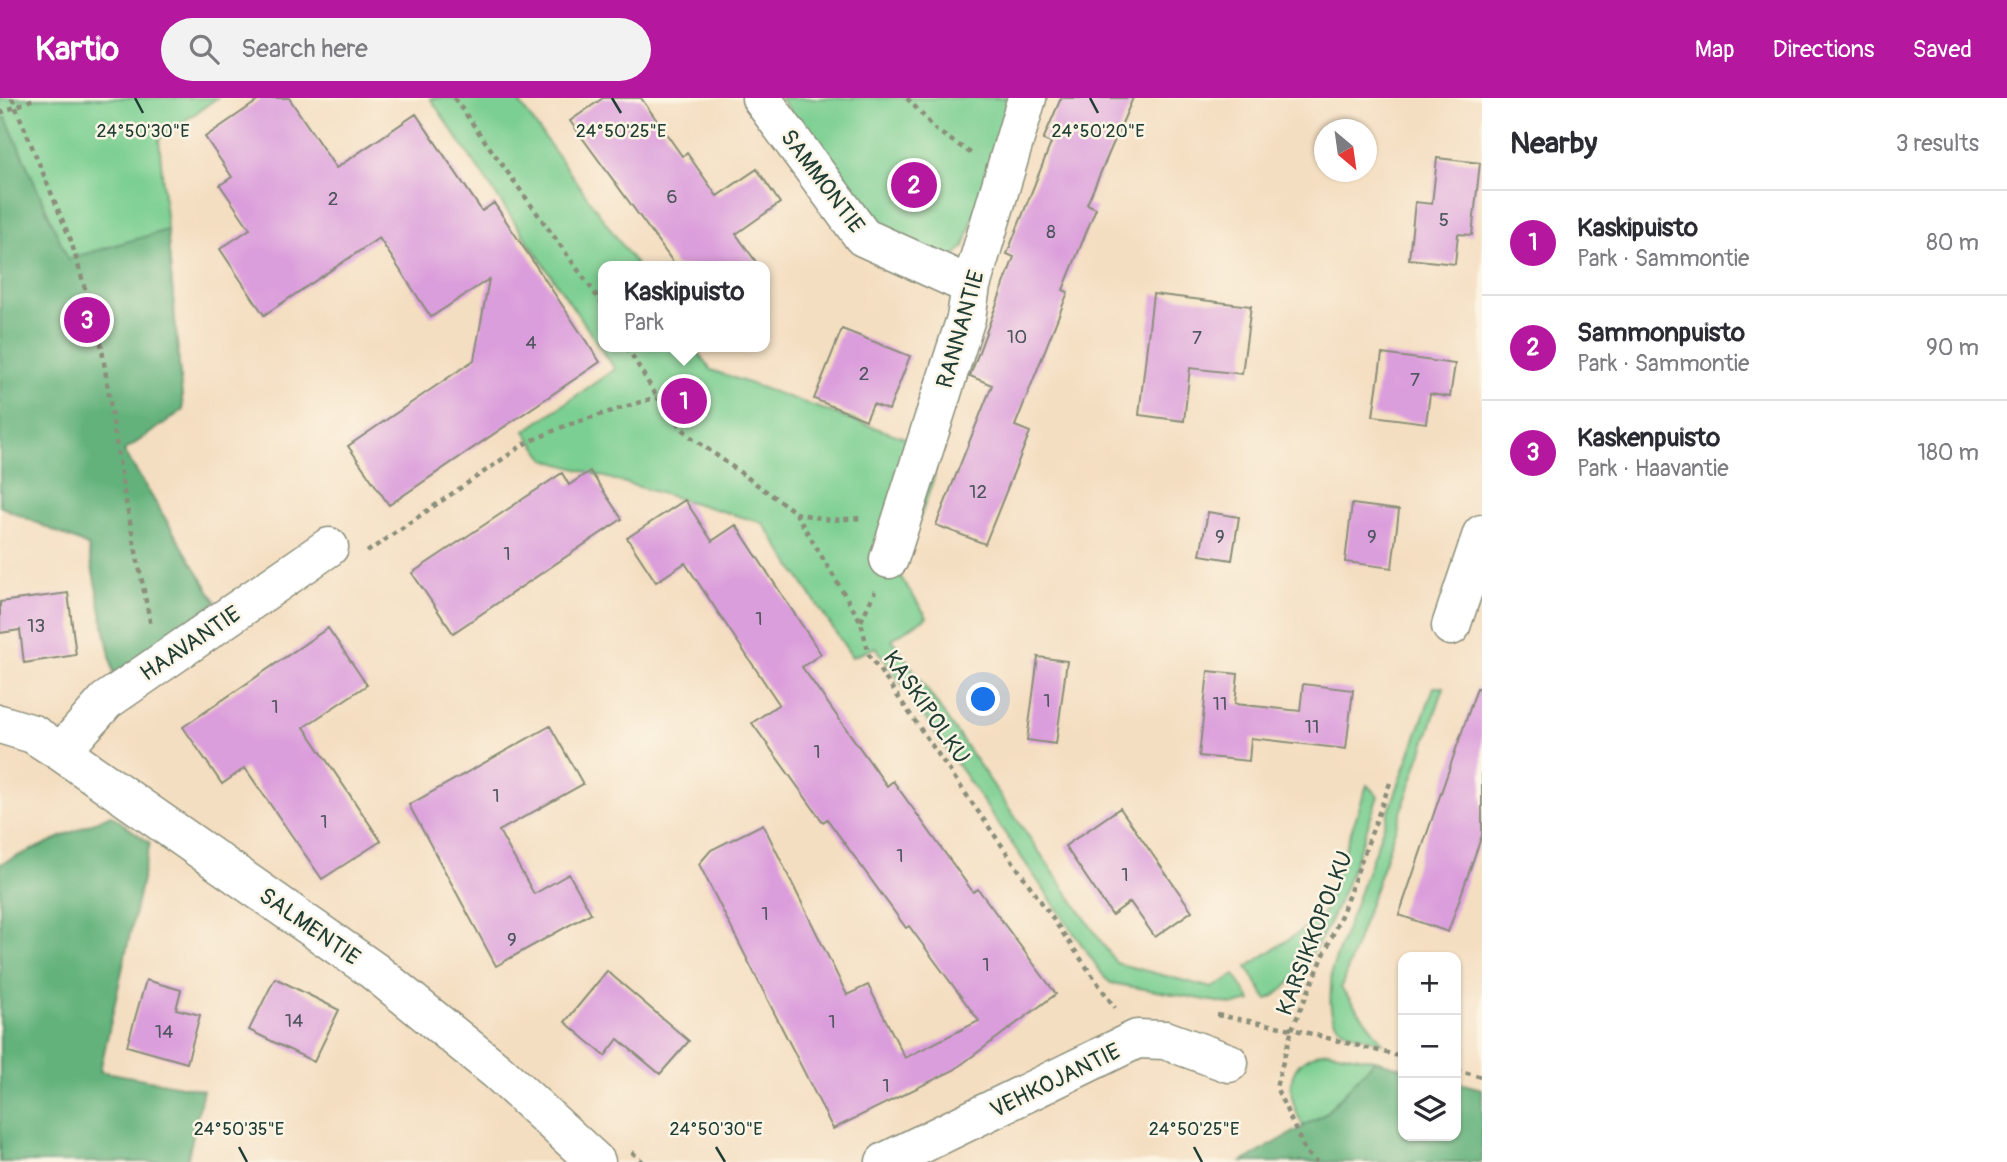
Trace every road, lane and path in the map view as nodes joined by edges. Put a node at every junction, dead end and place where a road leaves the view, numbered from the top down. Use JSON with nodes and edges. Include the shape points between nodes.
{"nodes":[{"id":1,"x":12,"y":98,"type":"edge"},
{"id":2,"x":36,"y":98,"type":"edge"},
{"id":3,"x":454,"y":98,"type":"edge"},
{"id":4,"x":761,"y":98,"type":"edge"},
{"id":5,"x":907,"y":98,"type":"edge"},
{"id":6,"x":1027,"y":98,"type":"edge"},
{"id":7,"x":15,"y":106,"type":"junction"},
{"id":8,"x":0,"y":113,"type":"edge"},
{"id":9,"x":1009,"y":165,"type":"junction"},
{"id":10,"x":971,"y":286,"type":"junction"},
{"id":11,"x":598,"y":298,"type":"edge"},
{"id":12,"x":630,"y":352,"type":"edge"},
{"id":13,"x":657,"y":397,"type":"junction"},
{"id":14,"x":905,"y":508,"type":"junction"},
{"id":15,"x":794,"y":512,"type":"junction"},
{"id":16,"x":1482,"y":534,"type":"edge"},
{"id":17,"x":344,"y":552,"type":"joint"},
{"id":18,"x":889,"y":559,"type":"dead end"},
{"id":19,"x":1451,"y":626,"type":"dead end"},
{"id":20,"x":170,"y":656,"type":"junction"},
{"id":21,"x":0,"y":724,"type":"edge"},
{"id":22,"x":61,"y":752,"type":"junction"},
{"id":23,"x":1390,"y":783,"type":"dead end"},
{"id":24,"x":1292,"y":1029,"type":"junction"},
{"id":25,"x":1138,"y":1039,"type":"junction"},
{"id":26,"x":1398,"y":1056,"type":"edge"},
{"id":27,"x":1229,"y":1063,"type":"dead end"},
{"id":28,"x":1461,"y":1071,"type":"edge"},
{"id":29,"x":1482,"y":1077,"type":"edge"},
{"id":30,"x":1306,"y":1153,"type":"junction"},
{"id":31,"x":596,"y":1162,"type":"edge"},
{"id":32,"x":885,"y":1162,"type":"edge"},
{"id":33,"x":1307,"y":1162,"type":"edge"},
{"id":34,"x":1317,"y":1162,"type":"edge"}],
"edges":[{"from":1,"to":7,"type":"path"},
{"from":2,"to":7,"type":"path"},
{"from":3,"to":11,"type":"path"},
{"from":4,"to":10,"type":"street","name":"SAMMONTIE","via":[[863,237]]},
{"from":5,"to":9,"type":"path","via":[[937,131],[976,156]]},
{"from":6,"to":9,"type":"street","name":"RANNANTIE"},
{"from":7,"to":8,"type":"path"},
{"from":7,"to":20,"type":"path","via":[[71,241],[101,343],[149,623]]},
{"from":9,"to":10,"type":"street","name":"RANNANTIE"},
{"from":10,"to":14,"type":"street","name":"RANNANTIE","via":[[966,318]]},
{"from":12,"to":13,"type":"path","name":"KASKIPOLKU"},
{"from":13,"to":15,"type":"path","name":"KASKIPOLKU","via":[[687,434]]},
{"from":13,"to":17,"type":"path","via":[[526,443]]},
{"from":14,"to":15,"type":"path","via":[[830,520]]},
{"from":14,"to":18,"type":"street","name":"RANNANTIE"},
{"from":15,"to":25,"type":"path","name":"KASKIPOLKU","via":[[861,622],[869,655]]},
{"from":16,"to":19,"type":"street"},
{"from":17,"to":20,"type":"street","name":"HAAVANTIE"},
{"from":20,"to":22,"type":"street","name":"HAAVANTIE","via":[[106,701]]},
{"from":21,"to":22,"type":"street","name":"SALMENTIE","via":[[33,734]]},
{"from":22,"to":31,"type":"street","name":"SALMENTIE","via":[[374,971],[497,1071]]},
{"from":23,"to":24,"type":"path","name":"KARSIKKOPOLKU","via":[[1342,913]]},
{"from":24,"to":26,"type":"path","name":"KARSIKKOPOLKU"},
{"from":24,"to":30,"type":"path","via":[[1276,1087]]},
{"from":25,"to":27,"type":"street","name":"VEHKOJANTIE","via":[[1165,1040]]},
{"from":25,"to":32,"type":"street","name":"VEHKOJANTIE"},
{"from":28,"to":29,"type":"path"},
{"from":30,"to":33,"type":"path"},
{"from":30,"to":34,"type":"path"}]}
